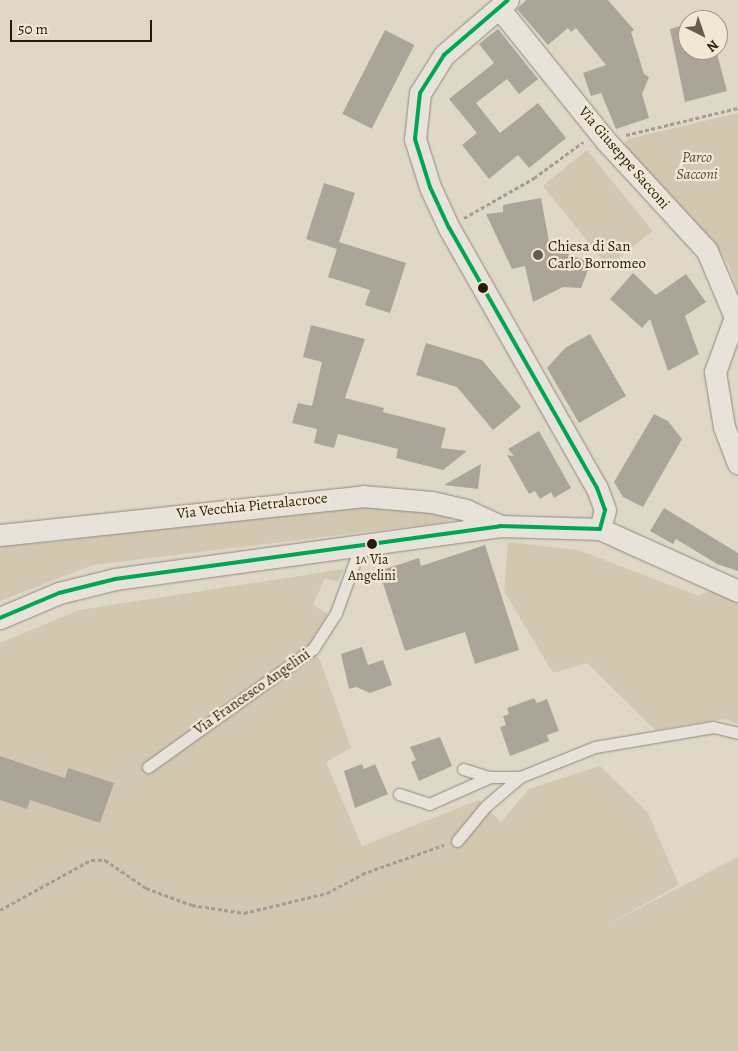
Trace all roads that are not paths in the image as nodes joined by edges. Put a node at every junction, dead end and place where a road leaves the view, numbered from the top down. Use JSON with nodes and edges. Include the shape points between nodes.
{"nodes":[{"id":1,"x":504,"y":4,"type":"edge"},
{"id":2,"x":736,"y":317,"type":"edge"},
{"id":3,"x":738,"y":463,"type":"edge"},
{"id":4,"x":500,"y":526,"type":"junction"},
{"id":5,"x":600,"y":529,"type":"junction"},
{"id":6,"x":0,"y":534,"type":"edge"},
{"id":7,"x":360,"y":547,"type":"junction"},
{"id":8,"x":738,"y":591,"type":"edge"},
{"id":9,"x":0,"y":618,"type":"edge"},
{"id":10,"x":738,"y":733,"type":"edge"},
{"id":11,"x":148,"y":766,"type":"dead end"},
{"id":12,"x":463,"y":769,"type":"dead end"},
{"id":13,"x":490,"y":777,"type":"junction"},
{"id":14,"x":520,"y":777,"type":"junction"},
{"id":15,"x":400,"y":794,"type":"dead end"},
{"id":16,"x":457,"y":841,"type":"road end"}],
"edges":[{"from":1,"to":2,"type":"street","name":"Via Giuseppe Sacconi","via":[[606,141],[707,251]]},
{"from":1,"to":5,"type":"street","via":[[439,62],[420,93],[415,139],[430,187],[449,228],[597,488],[605,510]]},
{"from":2,"to":3,"type":"street","via":[[715,372],[724,427]]},
{"from":4,"to":5,"type":"street"},
{"from":4,"to":6,"type":"street","name":"Via Vecchia Pietralacroce","via":[[466,510],[432,502],[362,496]]},
{"from":4,"to":7,"type":"street"},
{"from":5,"to":8,"type":"street"},
{"from":7,"to":9,"type":"street","via":[[115,580],[59,593]]},
{"from":7,"to":11,"type":"lane","name":"Via Francesco Angelini","via":[[336,612],[314,649]]},
{"from":10,"to":14,"type":"lane","via":[[713,727],[595,747]]},
{"from":12,"to":13,"type":"lane"},
{"from":13,"to":14,"type":"lane"},
{"from":13,"to":15,"type":"lane","via":[[429,804]]},
{"from":14,"to":16,"type":"lane","via":[[486,806]]}]}
